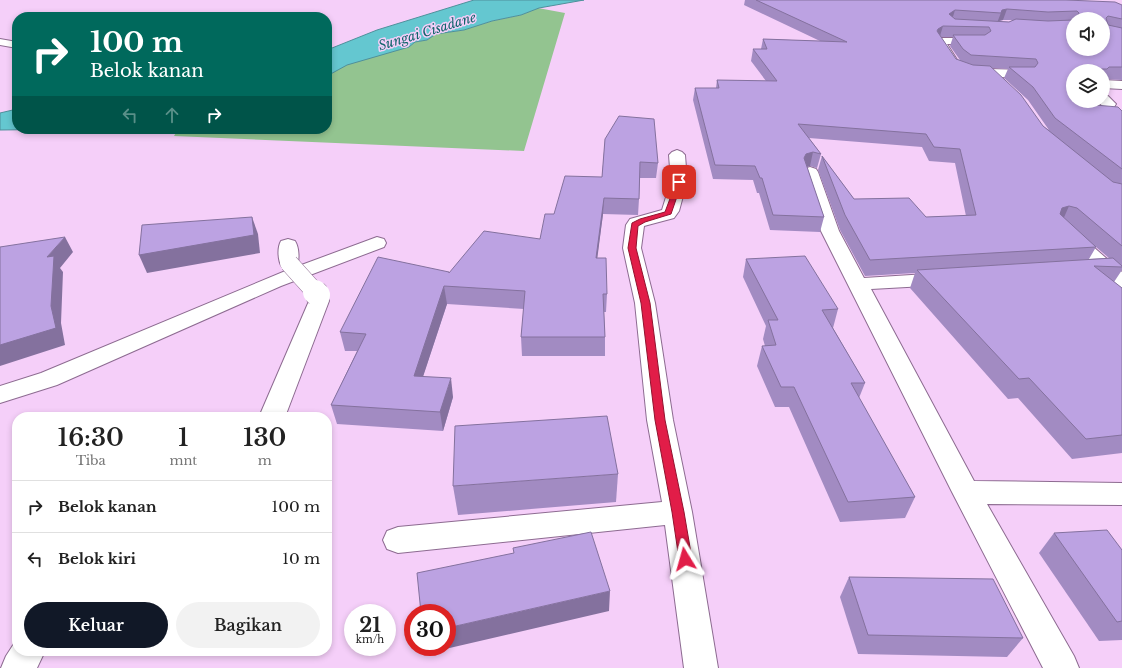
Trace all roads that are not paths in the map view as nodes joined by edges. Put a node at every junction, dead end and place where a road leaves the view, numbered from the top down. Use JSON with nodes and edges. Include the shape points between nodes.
{"nodes":[{"id":1,"x":981,"y":41,"type":"edge"},
{"id":2,"x":0,"y":42,"type":"edge"},
{"id":3,"x":12,"y":45,"type":"edge"},
{"id":4,"x":962,"y":71,"type":"edge"},
{"id":5,"x":974,"y":73,"type":"edge"},
{"id":6,"x":989,"y":73,"type":"junction"},
{"id":7,"x":1026,"y":74,"type":"edge"},
{"id":8,"x":1110,"y":84,"type":"edge"},
{"id":9,"x":1122,"y":85,"type":"edge"},
{"id":10,"x":1013,"y":96,"type":"edge"},
{"id":11,"x":677,"y":155,"type":"dead end"},
{"id":12,"x":810,"y":172,"type":"edge"},
{"id":13,"x":1062,"y":228,"type":"edge"},
{"id":14,"x":377,"y":243,"type":"dead end"},
{"id":15,"x":289,"y":254,"type":"dead end"},
{"id":16,"x":1106,"y":269,"type":"junction"},
{"id":17,"x":1082,"y":271,"type":"edge"},
{"id":18,"x":963,"y":278,"type":"edge"},
{"id":19,"x":1122,"y":282,"type":"edge"},
{"id":20,"x":859,"y":284,"type":"junction"},
{"id":21,"x":0,"y":396,"type":"edge"},
{"id":22,"x":274,"y":412,"type":"edge"},
{"id":23,"x":966,"y":492,"type":"junction"},
{"id":24,"x":1122,"y":494,"type":"edge"},
{"id":25,"x":678,"y":512,"type":"junction"},
{"id":26,"x":398,"y":540,"type":"dead end"},
{"id":27,"x":25,"y":656,"type":"edge"},
{"id":28,"x":18,"y":668,"type":"edge"},
{"id":29,"x":701,"y":668,"type":"edge"},
{"id":30,"x":1062,"y":668,"type":"edge"}],
"edges":[{"from":1,"to":4,"type":"street","via":[[940,41],[950,60]]},
{"from":2,"to":3,"type":"street"},
{"from":5,"to":6,"type":"street"},
{"from":6,"to":7,"type":"street"},
{"from":6,"to":10,"type":"street"},
{"from":8,"to":9,"type":"street"},
{"from":11,"to":25,"type":"street","via":[[679,182],[670,211],[668,214],[636,223],[632,248],[645,303],[660,420]]},
{"from":12,"to":20,"type":"street","via":[[830,231]]},
{"from":13,"to":16,"type":"street"},
{"from":14,"to":21,"type":"street","via":[[274,282],[49,380]]},
{"from":15,"to":22,"type":"street","bridge":true,"via":[[318,294],[319,301]]},
{"from":16,"to":17,"type":"street"},
{"from":16,"to":19,"type":"street"},
{"from":18,"to":20,"type":"street"},
{"from":20,"to":23,"type":"street"},
{"from":23,"to":24,"type":"street"},
{"from":23,"to":30,"type":"street"},
{"from":25,"to":26,"type":"street"},
{"from":25,"to":29,"type":"street"},
{"from":27,"to":28,"type":"street"}]}
